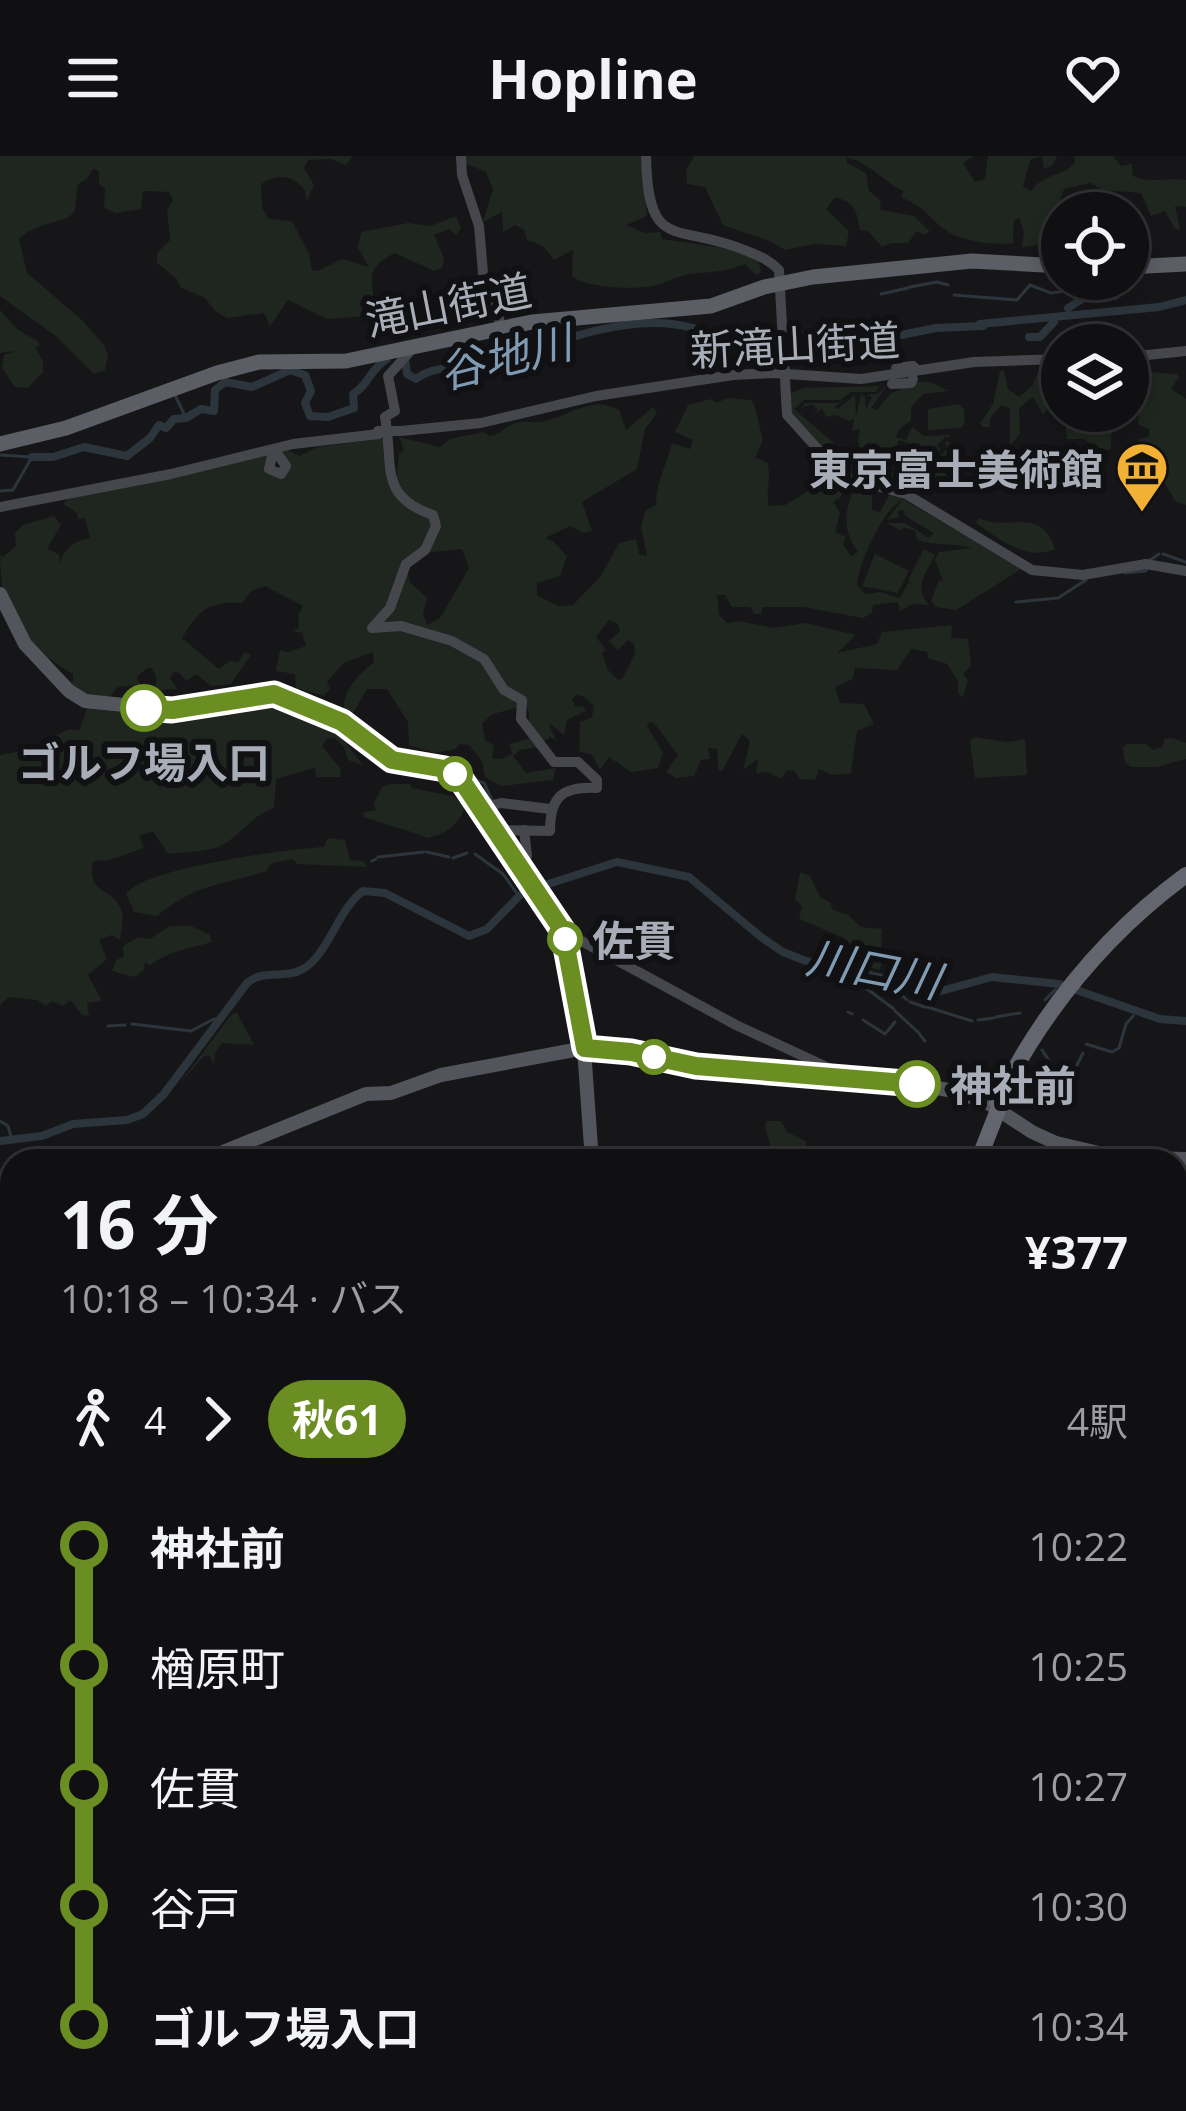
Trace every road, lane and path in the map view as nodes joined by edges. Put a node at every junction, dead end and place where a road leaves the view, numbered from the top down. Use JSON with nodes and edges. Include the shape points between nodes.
{"nodes":[{"id":1,"x":461,"y":156,"type":"edge"},
{"id":2,"x":646,"y":156,"type":"edge"},
{"id":3,"x":1186,"y":263,"type":"edge"},
{"id":4,"x":1041,"y":265,"type":"edge"},
{"id":5,"x":1149,"y":266,"type":"edge"},
{"id":6,"x":782,"y":283,"type":"junction"},
{"id":7,"x":502,"y":328,"type":"junction"},
{"id":8,"x":1186,"y":349,"type":"edge"},
{"id":9,"x":1149,"y":353,"type":"edge"},
{"id":10,"x":407,"y":354,"type":"junction"},
{"id":11,"x":1041,"y":359,"type":"edge"},
{"id":12,"x":1041,"y":360,"type":"edge"},
{"id":13,"x":1041,"y":361,"type":"edge"},
{"id":14,"x":1008,"y":362,"type":"junction"},
{"id":15,"x":896,"y":368,"type":"dead end"},
{"id":16,"x":915,"y":374,"type":"junction"},
{"id":17,"x":789,"y":376,"type":"junction"},
{"id":18,"x":812,"y":380,"type":"junction"},
{"id":19,"x":892,"y":384,"type":"dead end"},
{"id":20,"x":676,"y":385,"type":"junction"},
{"id":21,"x":650,"y":389,"type":"junction"},
{"id":22,"x":389,"y":432,"type":"junction"},
{"id":23,"x":327,"y":436,"type":"junction"},
{"id":24,"x":0,"y":444,"type":"edge"},
{"id":25,"x":292,"y":444,"type":"junction"},
{"id":26,"x":273,"y":449,"type":"junction"},
{"id":27,"x":254,"y":452,"type":"junction"},
{"id":28,"x":193,"y":466,"type":"junction"},
{"id":29,"x":56,"y":495,"type":"junction"},
{"id":30,"x":0,"y":505,"type":"edge"},
{"id":31,"x":1186,"y":572,"type":"edge"},
{"id":32,"x":0,"y":594,"type":"edge"},
{"id":33,"x":482,"y":808,"type":"junction"},
{"id":34,"x":550,"y":809,"type":"junction"},
{"id":35,"x":494,"y":830,"type":"junction"},
{"id":36,"x":524,"y":830,"type":"junction"},
{"id":37,"x":512,"y":857,"type":"junction"},
{"id":38,"x":1186,"y":878,"type":"edge"},
{"id":39,"x":563,"y":931,"type":"junction"},
{"id":40,"x":585,"y":1048,"type":"junction"},
{"id":41,"x":852,"y":1080,"type":"junction"},
{"id":42,"x":231,"y":1149,"type":"edge"},
{"id":43,"x":591,"y":1149,"type":"edge"},
{"id":44,"x":980,"y":1149,"type":"edge"},
{"id":45,"x":1082,"y":1149,"type":"edge"}],
"edges":[{"from":1,"to":7,"type":"main road"},
{"from":2,"to":6,"type":"main road","via":[[659,223],[769,260]]},
{"from":3,"to":5,"type":"highway"},
{"from":4,"to":6,"type":"highway","name":"滝山街道","via":[[972,261]]},
{"from":6,"to":7,"type":"highway","name":"滝山街道","via":[[711,305]]},
{"from":6,"to":17,"type":"main road"},
{"from":7,"to":10,"type":"highway","name":"滝山街道"},
{"from":8,"to":9,"type":"main road"},
{"from":10,"to":22,"type":"main road","via":[[388,378]]},
{"from":10,"to":24,"type":"highway","name":"滝山街道","via":[[244,365]]},
{"from":11,"to":16,"type":"main road","via":[[988,358]]},
{"from":12,"to":17,"type":"main road","name":"新滝山街道","via":[[861,380]]},
{"from":13,"to":14,"type":"main road"},
{"from":14,"to":16,"type":"main road"},
{"from":14,"to":18,"type":"main road","name":"新滝山街道","via":[[881,381]]},
{"from":15,"to":16,"type":"main road","via":[[913,366]]},
{"from":16,"to":17,"type":"main road"},
{"from":16,"to":18,"type":"main road","via":[[851,385]]},
{"from":16,"to":19,"type":"main road","via":[[911,383]]},
{"from":17,"to":18,"type":"main road","name":"新滝山街道"},
{"from":17,"to":20,"type":"main road","name":"新滝山街道"},
{"from":17,"to":20,"type":"main road","name":"新滝山街道"},
{"from":17,"to":31,"type":"main road","via":[[789,420],[843,477],[906,494],[1028,569],[1083,575],[1146,564]]},
{"from":20,"to":21,"type":"main road","name":"新滝山街道"},
{"from":21,"to":22,"type":"main road","via":[[494,423]]},
{"from":21,"to":22,"type":"main road"},
{"from":22,"to":23,"type":"main road"},
{"from":22,"to":25,"type":"main road"},
{"from":22,"to":34,"type":"main road","via":[[392,487],[436,526],[372,628],[415,629],[484,659],[503,689],[522,700],[521,719],[554,762],[578,762],[597,781],[597,788],[559,796]]},
{"from":23,"to":26,"type":"main road"},
{"from":23,"to":28,"type":"main road"},
{"from":25,"to":26,"type":"main road"},
{"from":25,"to":27,"type":"main road"},
{"from":26,"to":27,"type":"main road"},
{"from":26,"to":28,"type":"main road"},
{"from":27,"to":29,"type":"main road"},
{"from":28,"to":29,"type":"main road"},
{"from":29,"to":30,"type":"main road"},
{"from":32,"to":33,"type":"main road","via":[[22,641],[82,700],[172,710],[277,695],[342,722],[392,760],[449,771]]},
{"from":33,"to":34,"type":"main road"},
{"from":33,"to":35,"type":"main road"},
{"from":34,"to":36,"type":"main road","via":[[550,831]]},
{"from":35,"to":36,"type":"main road"},
{"from":35,"to":37,"type":"main road"},
{"from":36,"to":37,"type":"main road","via":[[526,856]]},
{"from":37,"to":39,"type":"main road"},
{"from":38,"to":44,"type":"highway","bridge":true,"via":[[1066,993],[1031,1040]]},
{"from":39,"to":40,"type":"main road"},
{"from":39,"to":41,"type":"main road"},
{"from":40,"to":41,"type":"main road"},
{"from":40,"to":42,"type":"main road","via":[[366,1094]]},
{"from":40,"to":43,"type":"main road"},
{"from":41,"to":45,"type":"main road","via":[[964,1094],[1040,1137]]}]}
